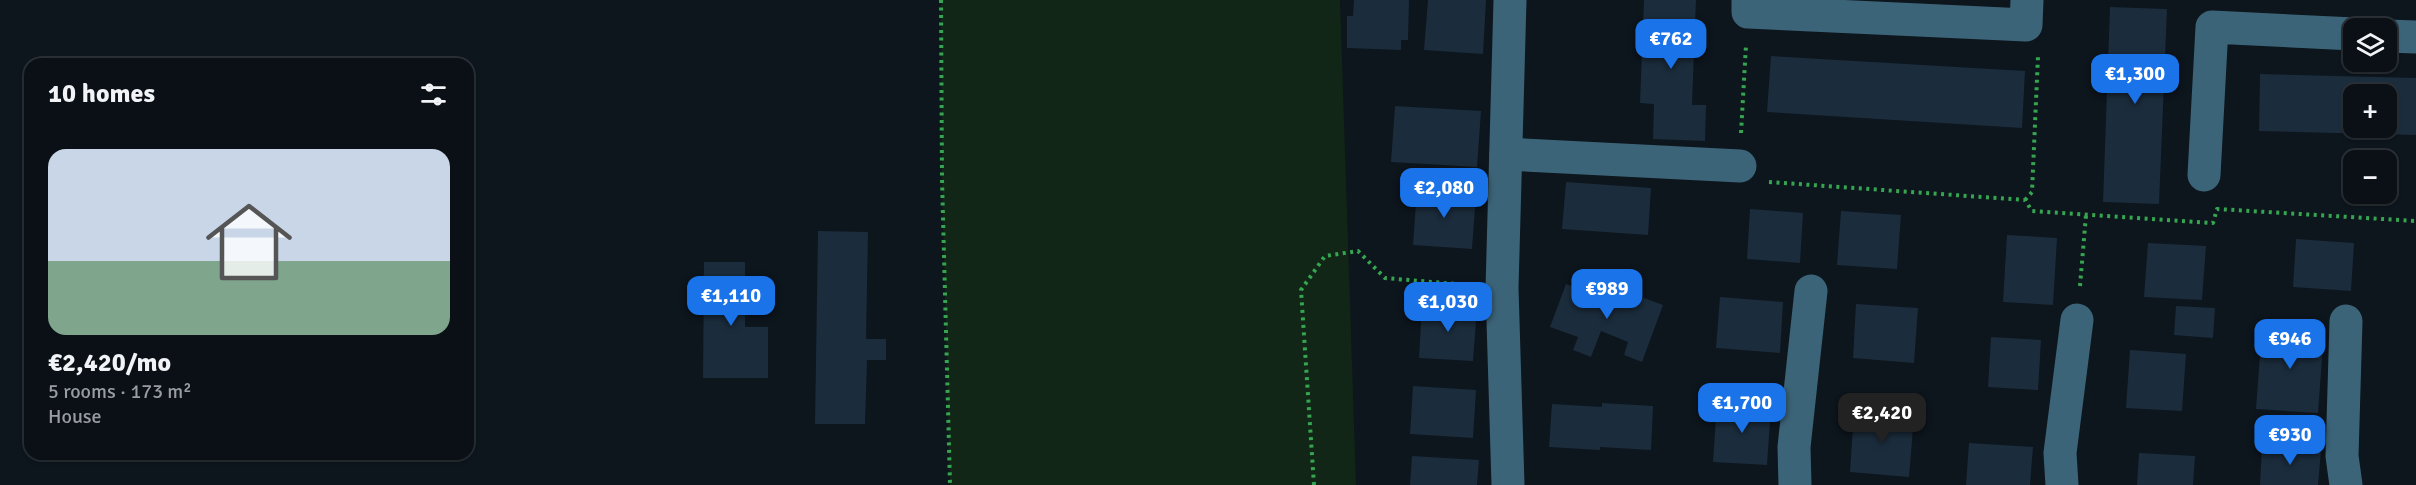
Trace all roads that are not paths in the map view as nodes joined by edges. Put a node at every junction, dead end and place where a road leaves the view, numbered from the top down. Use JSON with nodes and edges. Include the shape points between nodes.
{"nodes":[{"id":1,"x":1510,"y":0,"type":"edge"},
{"id":2,"x":1748,"y":6,"type":"edge"},
{"id":3,"x":2026,"y":13,"type":"edge"},
{"id":4,"x":2343,"y":33,"type":"edge"},
{"id":5,"x":2397,"y":36,"type":"edge"},
{"id":6,"x":2416,"y":37,"type":"edge"},
{"id":7,"x":1506,"y":154,"type":"junction"},
{"id":8,"x":1740,"y":166,"type":"road end"},
{"id":9,"x":2204,"y":175,"type":"dead end"},
{"id":10,"x":1811,"y":291,"type":"dead end"},
{"id":11,"x":2077,"y":320,"type":"road end"},
{"id":12,"x":2346,"y":321,"type":"dead end"},
{"id":13,"x":1508,"y":485,"type":"edge"},
{"id":14,"x":1795,"y":485,"type":"edge"},
{"id":15,"x":2062,"y":485,"type":"edge"},
{"id":16,"x":2346,"y":485,"type":"edge"}],
"edges":[{"from":1,"to":7,"type":"street"},
{"from":2,"to":3,"type":"street"},
{"from":4,"to":9,"type":"street","via":[[2212,27]]},
{"from":5,"to":6,"type":"street"},
{"from":7,"to":8,"type":"street"},
{"from":7,"to":13,"type":"street","via":[[1502,288]]},
{"from":10,"to":14,"type":"street","via":[[1794,447]]},
{"from":11,"to":15,"type":"street","via":[[2060,453]]},
{"from":12,"to":16,"type":"street","via":[[2342,456]]}]}
